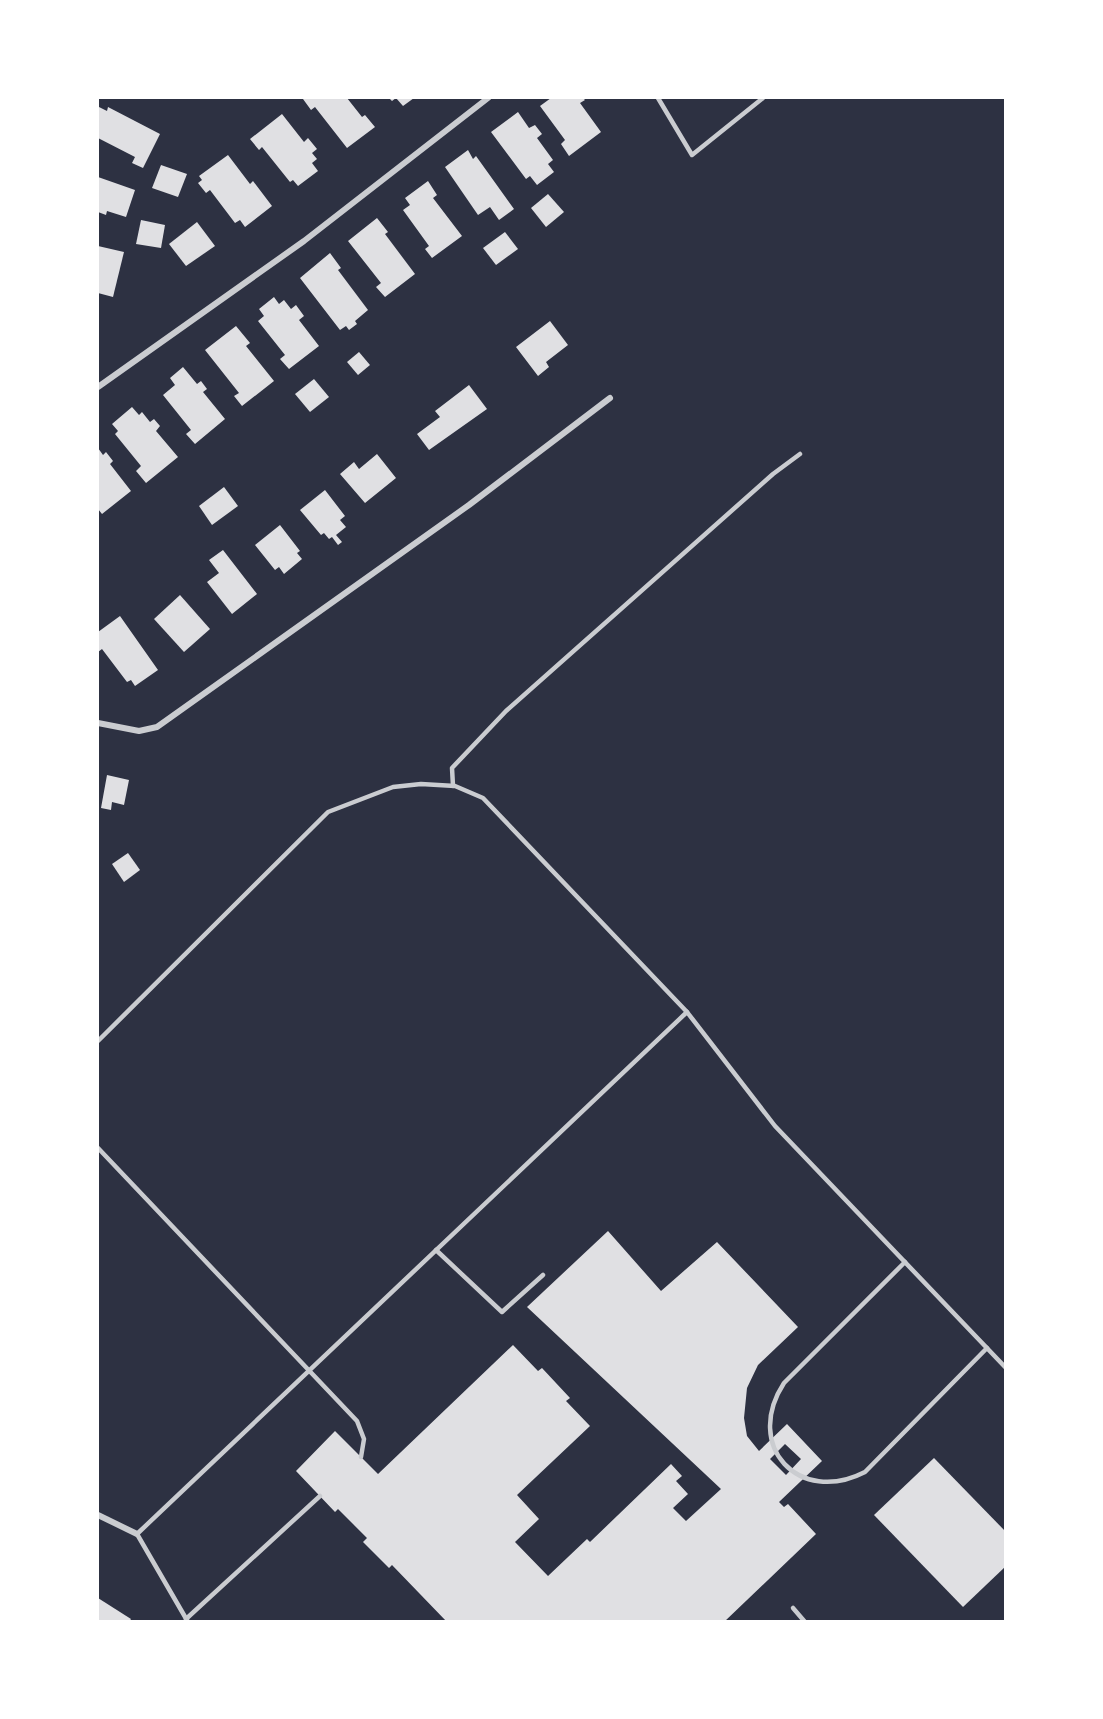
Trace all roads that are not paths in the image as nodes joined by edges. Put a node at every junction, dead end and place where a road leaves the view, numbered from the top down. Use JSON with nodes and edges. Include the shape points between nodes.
{"nodes":[{"id":1,"x":488,"y":98,"type":"edge"},
{"id":2,"x":658,"y":98,"type":"edge"},
{"id":3,"x":763,"y":98,"type":"edge"},
{"id":4,"x":98,"y":387,"type":"edge"},
{"id":5,"x":610,"y":398,"type":"dead end"},
{"id":6,"x":800,"y":454,"type":"dead end"},
{"id":7,"x":98,"y":723,"type":"edge"},
{"id":8,"x":453,"y":786,"type":"junction"},
{"id":9,"x":687,"y":1012,"type":"junction"},
{"id":10,"x":98,"y":1041,"type":"edge"},
{"id":11,"x":98,"y":1148,"type":"edge"},
{"id":12,"x":436,"y":1250,"type":"junction"},
{"id":13,"x":905,"y":1262,"type":"junction"},
{"id":14,"x":543,"y":1275,"type":"dead end"},
{"id":15,"x":987,"y":1348,"type":"junction"},
{"id":16,"x":1005,"y":1368,"type":"edge"},
{"id":17,"x":308,"y":1371,"type":"junction"},
{"id":18,"x":361,"y":1457,"type":"dead end"},
{"id":19,"x":320,"y":1496,"type":"dead end"},
{"id":20,"x":98,"y":1515,"type":"edge"},
{"id":21,"x":137,"y":1534,"type":"junction"},
{"id":22,"x":793,"y":1608,"type":"dead end"},
{"id":23,"x":187,"y":1620,"type":"edge"},
{"id":24,"x":805,"y":1622,"type":"edge"}],
"edges":[{"from":1,"to":4,"type":"street","via":[[304,241]]},
{"from":2,"to":3,"type":"lane","via":[[692,155]]},
{"from":5,"to":7,"type":"street","via":[[470,505],[157,727],[139,731]]},
{"from":6,"to":8,"type":"lane","via":[[506,711],[452,768]]},
{"from":8,"to":9,"type":"lane","via":[[483,798]]},
{"from":8,"to":10,"type":"lane","via":[[393,787],[328,812]]},
{"from":9,"to":12,"type":"lane"},
{"from":9,"to":13,"type":"lane","via":[[775,1126]]},
{"from":11,"to":17,"type":"lane"},
{"from":12,"to":14,"type":"lane","via":[[502,1312]]},
{"from":12,"to":17,"type":"lane"},
{"from":13,"to":15,"type":"lane"},
{"from":13,"to":15,"type":"lane","via":[[784,1383],[773,1400],[770,1438],[791,1471],[818,1482],[848,1481],[865,1473]]},
{"from":15,"to":16,"type":"lane"},
{"from":17,"to":18,"type":"lane","via":[[357,1421],[364,1439]]},
{"from":17,"to":21,"type":"lane"},
{"from":19,"to":23,"type":"lane"},
{"from":20,"to":21,"type":"street"},
{"from":21,"to":23,"type":"lane"},
{"from":22,"to":24,"type":"lane"}]}
